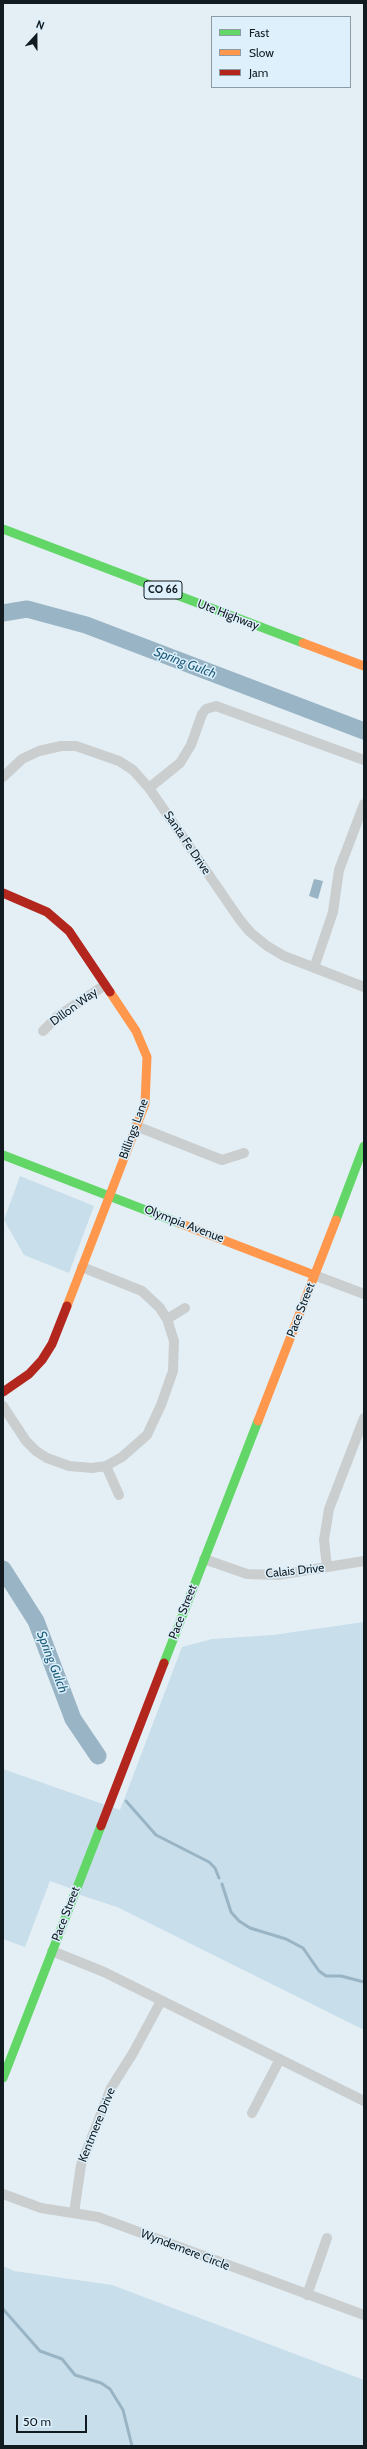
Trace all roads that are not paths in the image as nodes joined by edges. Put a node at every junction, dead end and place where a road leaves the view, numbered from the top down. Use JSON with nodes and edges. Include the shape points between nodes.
{"nodes":[{"id":1,"x":3,"y":529,"type":"edge"},
{"id":2,"x":364,"y":666,"type":"edge"},
{"id":3,"x":364,"y":760,"type":"edge"},
{"id":4,"x":3,"y":777,"type":"edge"},
{"id":5,"x":150,"y":788,"type":"junction"},
{"id":6,"x":364,"y":804,"type":"edge"},
{"id":7,"x":3,"y":893,"type":"edge"},
{"id":8,"x":314,"y":968,"type":"junction"},
{"id":9,"x":105,"y":985,"type":"junction"},
{"id":10,"x":364,"y":987,"type":"edge"},
{"id":11,"x":43,"y":1031,"type":"dead end"},
{"id":12,"x":136,"y":1126,"type":"junction"},
{"id":13,"x":364,"y":1146,"type":"edge"},
{"id":14,"x":244,"y":1153,"type":"dead end"},
{"id":15,"x":3,"y":1155,"type":"edge"},
{"id":16,"x":108,"y":1195,"type":"junction"},
{"id":17,"x":82,"y":1266,"type":"junction"},
{"id":18,"x":314,"y":1275,"type":"junction"},
{"id":19,"x":364,"y":1294,"type":"edge"},
{"id":20,"x":185,"y":1308,"type":"dead end"},
{"id":21,"x":167,"y":1319,"type":"junction"},
{"id":22,"x":3,"y":1392,"type":"edge"},
{"id":23,"x":3,"y":1406,"type":"edge"},
{"id":24,"x":364,"y":1418,"type":"edge"},
{"id":25,"x":106,"y":1466,"type":"junction"},
{"id":26,"x":119,"y":1495,"type":"dead end"},
{"id":27,"x":204,"y":1559,"type":"junction"},
{"id":28,"x":364,"y":1562,"type":"edge"},
{"id":29,"x":327,"y":1567,"type":"junction"},
{"id":30,"x":52,"y":1951,"type":"junction"},
{"id":31,"x":161,"y":2000,"type":"junction"},
{"id":32,"x":280,"y":2059,"type":"junction"},
{"id":33,"x":3,"y":2078,"type":"edge"},
{"id":34,"x":364,"y":2101,"type":"edge"},
{"id":35,"x":252,"y":2113,"type":"dead end"},
{"id":36,"x":3,"y":2194,"type":"edge"},
{"id":37,"x":74,"y":2213,"type":"junction"},
{"id":38,"x":327,"y":2238,"type":"dead end"},
{"id":39,"x":307,"y":2295,"type":"junction"},
{"id":40,"x":364,"y":2315,"type":"edge"}],
"edges":[{"from":1,"to":2,"type":"main road","name":"Ute Highway","number":"CO 66"},
{"from":3,"to":5,"type":"street","via":[[216,706],[202,714],[191,745],[180,763]]},
{"from":4,"to":5,"type":"street","name":"Santa Fe Drive","via":[[22,760],[39,751],[61,746],[76,746],[119,761],[133,770]]},
{"from":5,"to":8,"type":"street","name":"Santa Fe Drive","via":[[250,932],[267,946]]},
{"from":6,"to":8,"type":"street","via":[[339,870],[333,912]]},
{"from":7,"to":9,"type":"main road","name":"Billings Lane","via":[[35,906],[59,921],[69,931]]},
{"from":8,"to":10,"type":"street","name":"Santa Fe Drive"},
{"from":9,"to":11,"type":"street","name":"Dillon Way","via":[[58,1016]]},
{"from":9,"to":12,"type":"main road","name":"Billings Lane","via":[[136,1031],[147,1057],[148,1086],[145,1104]]},
{"from":12,"to":14,"type":"street","via":[[222,1160]]},
{"from":12,"to":16,"type":"main road","name":"Billings Lane"},
{"from":13,"to":18,"type":"main road","name":"Pace Street"},
{"from":15,"to":16,"type":"main road","name":"Olympia Avenue"},
{"from":16,"to":17,"type":"main road","name":"Billings Lane"},
{"from":16,"to":18,"type":"main road","name":"Olympia Avenue"},
{"from":17,"to":21,"type":"street","via":[[142,1291],[160,1308]]},
{"from":17,"to":22,"type":"main road","name":"Billings Lane","via":[[52,1344],[42,1360],[29,1374]]},
{"from":18,"to":19,"type":"street","name":"Olympia Avenue"},
{"from":18,"to":27,"type":"main road","name":"Pace Street"},
{"from":20,"to":21,"type":"street"},
{"from":21,"to":25,"type":"street","via":[[174,1341],[174,1361],[159,1411],[147,1435],[138,1445]]},
{"from":23,"to":25,"type":"street","via":[[26,1441],[46,1458],[59,1464],[79,1467]]},
{"from":24,"to":29,"type":"street","via":[[329,1509],[324,1540]]},
{"from":25,"to":26,"type":"street"},
{"from":27,"to":29,"type":"street","name":"Calais Drive","via":[[247,1574],[278,1575]]},
{"from":27,"to":30,"type":"main road","name":"Pace Street"},
{"from":28,"to":29,"type":"street","name":"Calais Drive"},
{"from":30,"to":31,"type":"street","via":[[104,1972]]},
{"from":30,"to":33,"type":"main road","name":"Pace Street"},
{"from":31,"to":32,"type":"street"},
{"from":31,"to":37,"type":"street","name":"Kentmere Drive","via":[[111,2088],[81,2165]]},
{"from":32,"to":34,"type":"street"},
{"from":32,"to":35,"type":"street"},
{"from":36,"to":37,"type":"street","name":"Wyndemere Circle","via":[[41,2208]]},
{"from":37,"to":39,"type":"street","name":"Wyndemere Circle","via":[[98,2217]]},
{"from":38,"to":39,"type":"street"},
{"from":39,"to":40,"type":"street","name":"Wyndemere Circle"}]}
